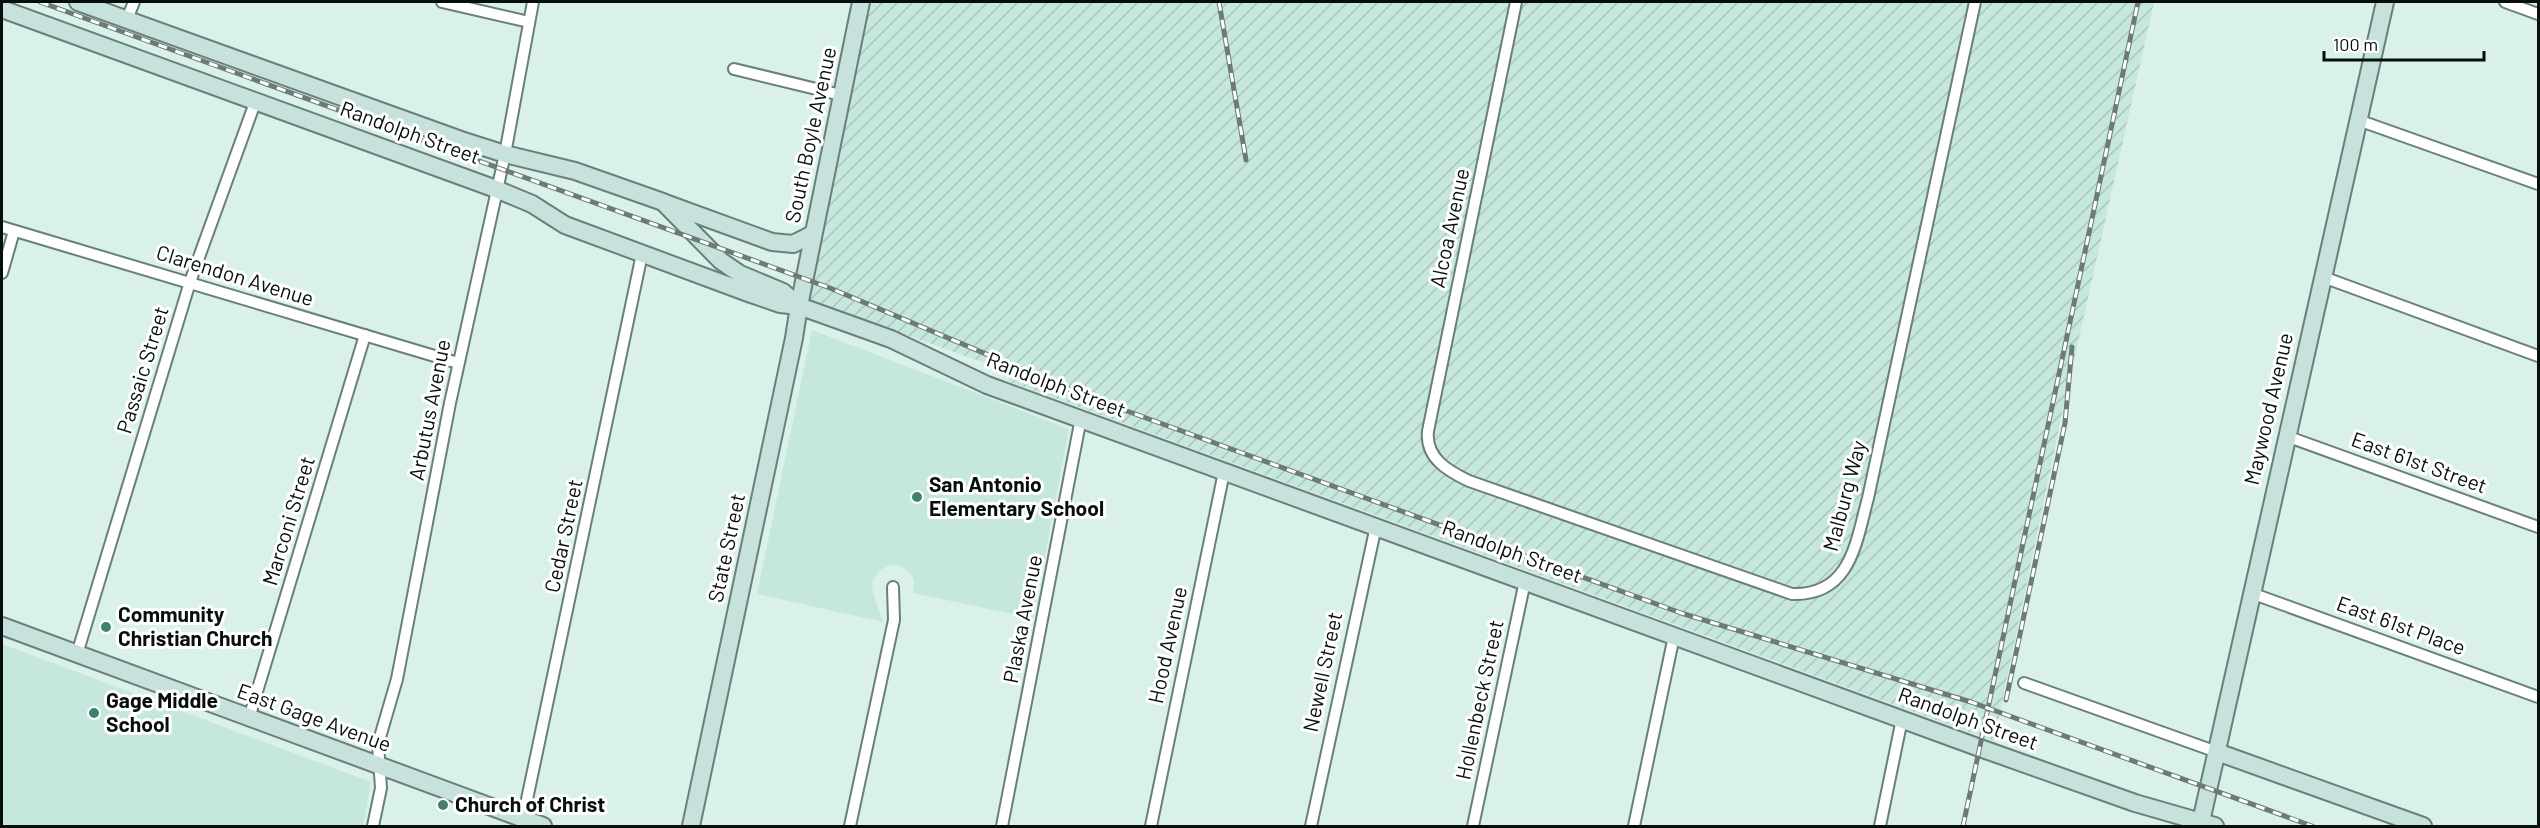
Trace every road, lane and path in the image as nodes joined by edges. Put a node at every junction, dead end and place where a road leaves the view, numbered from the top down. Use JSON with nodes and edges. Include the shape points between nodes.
{"nodes":[{"id":1,"x":78,"y":2,"type":"edge"},
{"id":2,"x":134,"y":2,"type":"edge"},
{"id":3,"x":442,"y":2,"type":"edge"},
{"id":4,"x":533,"y":2,"type":"edge"},
{"id":5,"x":861,"y":2,"type":"edge"},
{"id":6,"x":1516,"y":2,"type":"edge"},
{"id":7,"x":1975,"y":2,"type":"edge"},
{"id":8,"x":2385,"y":2,"type":"edge"},
{"id":9,"x":2505,"y":2,"type":"edge"},
{"id":10,"x":2,"y":9,"type":"edge"},
{"id":11,"x":2538,"y":14,"type":"edge"},
{"id":12,"x":127,"y":19,"type":"junction"},
{"id":13,"x":529,"y":22,"type":"junction"},
{"id":14,"x":734,"y":69,"type":"dead end"},
{"id":15,"x":841,"y":95,"type":"junction"},
{"id":16,"x":256,"y":100,"type":"junction"},
{"id":17,"x":2358,"y":120,"type":"junction"},
{"id":18,"x":505,"y":154,"type":"junction"},
{"id":19,"x":2538,"y":184,"type":"edge"},
{"id":20,"x":496,"y":189,"type":"junction"},
{"id":21,"x":663,"y":202,"type":"junction"},
{"id":22,"x":2,"y":227,"type":"edge"},
{"id":23,"x":14,"y":231,"type":"junction"},
{"id":24,"x":813,"y":234,"type":"junction"},
{"id":25,"x":642,"y":254,"type":"junction"},
{"id":26,"x":2,"y":273,"type":"edge"},
{"id":27,"x":2323,"y":277,"type":"junction"},
{"id":28,"x":804,"y":279,"type":"joint"},
{"id":29,"x":190,"y":282,"type":"junction"},
{"id":30,"x":799,"y":306,"type":"junction"},
{"id":31,"x":365,"y":335,"type":"junction"},
{"id":32,"x":2538,"y":356,"type":"edge"},
{"id":33,"x":458,"y":363,"type":"junction"},
{"id":34,"x":1081,"y":418,"type":"junction"},
{"id":35,"x":2286,"y":436,"type":"junction"},
{"id":36,"x":1437,"y":461,"type":"joint"},
{"id":37,"x":1224,"y":472,"type":"junction"},
{"id":38,"x":1376,"y":526,"type":"junction"},
{"id":39,"x":2538,"y":528,"type":"edge"},
{"id":40,"x":1525,"y":581,"type":"junction"},
{"id":41,"x":893,"y":587,"type":"dead end"},
{"id":42,"x":2251,"y":593,"type":"junction"},
{"id":43,"x":2,"y":626,"type":"edge"},
{"id":44,"x":1674,"y":636,"type":"junction"},
{"id":45,"x":77,"y":654,"type":"junction"},
{"id":46,"x":2024,"y":683,"type":"dead end"},
{"id":47,"x":2538,"y":697,"type":"edge"},
{"id":48,"x":249,"y":718,"type":"junction"},
{"id":49,"x":1902,"y":719,"type":"junction"},
{"id":50,"x":2217,"y":752,"type":"junction"},
{"id":51,"x":379,"y":765,"type":"junction"},
{"id":52,"x":523,"y":823,"type":"edge"},
{"id":53,"x":2205,"y":825,"type":"edge"},
{"id":54,"x":373,"y":826,"type":"edge"},
{"id":55,"x":543,"y":826,"type":"edge"},
{"id":56,"x":691,"y":826,"type":"edge"},
{"id":57,"x":850,"y":826,"type":"edge"},
{"id":58,"x":1002,"y":826,"type":"edge"},
{"id":59,"x":1151,"y":826,"type":"edge"},
{"id":60,"x":1311,"y":826,"type":"edge"},
{"id":61,"x":1473,"y":826,"type":"edge"},
{"id":62,"x":1634,"y":826,"type":"edge"},
{"id":63,"x":1880,"y":826,"type":"edge"},
{"id":64,"x":2423,"y":826,"type":"edge"}],
"edges":[{"from":1,"to":12,"type":"street","name":"Randolph Street"},
{"from":2,"to":12,"type":"street"},
{"from":3,"to":13,"type":"street"},
{"from":4,"to":13,"type":"street","name":"Arbutus Avenue"},
{"from":5,"to":15,"type":"street","name":"South Boyle Avenue"},
{"from":6,"to":36,"type":"street","name":"Alcoa Avenue","via":[[1428,431]]},
{"from":7,"to":36,"type":"street","name":"Malburg Way","via":[[1868,498],[1851,560],[1828,588],[1810,595],[1792,594],[1469,481]]},
{"from":8,"to":17,"type":"street","name":"Maywood Avenue"},
{"from":9,"to":11,"type":"street"},
{"from":10,"to":16,"type":"street","name":"Randolph Street"},
{"from":12,"to":18,"type":"street","name":"Randolph Street"},
{"from":13,"to":18,"type":"street","name":"Arbutus Avenue"},
{"from":14,"to":15,"type":"street"},
{"from":15,"to":24,"type":"street","name":"South Boyle Avenue"},
{"from":16,"to":20,"type":"street","name":"Randolph Street"},
{"from":16,"to":29,"type":"street","name":"Passaic Street"},
{"from":17,"to":19,"type":"street"},
{"from":17,"to":27,"type":"street","name":"Maywood Avenue"},
{"from":18,"to":20,"type":"street","name":"Arbutus Avenue"},
{"from":18,"to":21,"type":"street","name":"Randolph Street","via":[[575,171]]},
{"from":20,"to":25,"type":"street","name":"Randolph Street","via":[[532,204],[554,219]]},
{"from":20,"to":33,"type":"street","name":"Arbutus Avenue"},
{"from":21,"to":24,"type":"street","via":[[772,242],[793,244]]},
{"from":21,"to":30,"type":"street","name":"Randolph Street","via":[[721,261],[740,274],[783,292]]},
{"from":22,"to":23,"type":"street","name":"Clarendon Avenue"},
{"from":23,"to":26,"type":"street"},
{"from":23,"to":29,"type":"street","name":"Clarendon Avenue"},
{"from":24,"to":28,"type":"street","name":"South Boyle Avenue"},
{"from":25,"to":30,"type":"street","name":"Randolph Street","via":[[780,304]]},
{"from":25,"to":52,"type":"street","name":"Cedar Street"},
{"from":27,"to":32,"type":"street"},
{"from":27,"to":35,"type":"street","name":"Maywood Avenue"},
{"from":28,"to":30,"type":"street","name":"State Street"},
{"from":29,"to":31,"type":"street","name":"Clarendon Avenue"},
{"from":29,"to":45,"type":"street","name":"Passaic Street"},
{"from":30,"to":34,"type":"street","name":"Randolph Street","via":[[891,339],[987,385]]},
{"from":30,"to":56,"type":"street","name":"State Street"},
{"from":31,"to":33,"type":"street","name":"Clarendon Avenue"},
{"from":31,"to":48,"type":"street","name":"Marconi Street"},
{"from":33,"to":51,"type":"street","name":"Arbutus Avenue","via":[[398,679],[378,744]]},
{"from":34,"to":37,"type":"street","name":"Randolph Street"},
{"from":34,"to":58,"type":"street","name":"Plaska Avenue"},
{"from":35,"to":39,"type":"street","name":"East 61st Street"},
{"from":35,"to":42,"type":"street","name":"Maywood Avenue"},
{"from":37,"to":38,"type":"street","name":"Randolph Street"},
{"from":37,"to":59,"type":"street","name":"Hood Avenue"},
{"from":38,"to":40,"type":"street","name":"Randolph Street"},
{"from":38,"to":60,"type":"street","name":"Newell Street"},
{"from":40,"to":44,"type":"street","name":"Randolph Street"},
{"from":40,"to":61,"type":"street","name":"Hollenbeck Street"},
{"from":41,"to":57,"type":"street","via":[[894,620]]},
{"from":42,"to":47,"type":"street","name":"East 61st Place"},
{"from":42,"to":50,"type":"street","name":"Maywood Avenue"},
{"from":43,"to":45,"type":"street","name":"East Gage Avenue"},
{"from":44,"to":49,"type":"street","name":"Randolph Street"},
{"from":44,"to":62,"type":"street"},
{"from":45,"to":48,"type":"street","name":"East Gage Avenue"},
{"from":46,"to":50,"type":"street"},
{"from":48,"to":51,"type":"street","name":"East Gage Avenue"},
{"from":49,"to":53,"type":"street","name":"Randolph Street"},
{"from":49,"to":63,"type":"street"},
{"from":50,"to":53,"type":"street","name":"Maywood Avenue"},
{"from":50,"to":64,"type":"street"},
{"from":51,"to":52,"type":"street","name":"East Gage Avenue"},
{"from":51,"to":54,"type":"street","name":"Arbutus Avenue","via":[[381,788]]},
{"from":52,"to":55,"type":"street","name":"East Gage Avenue"}]}
